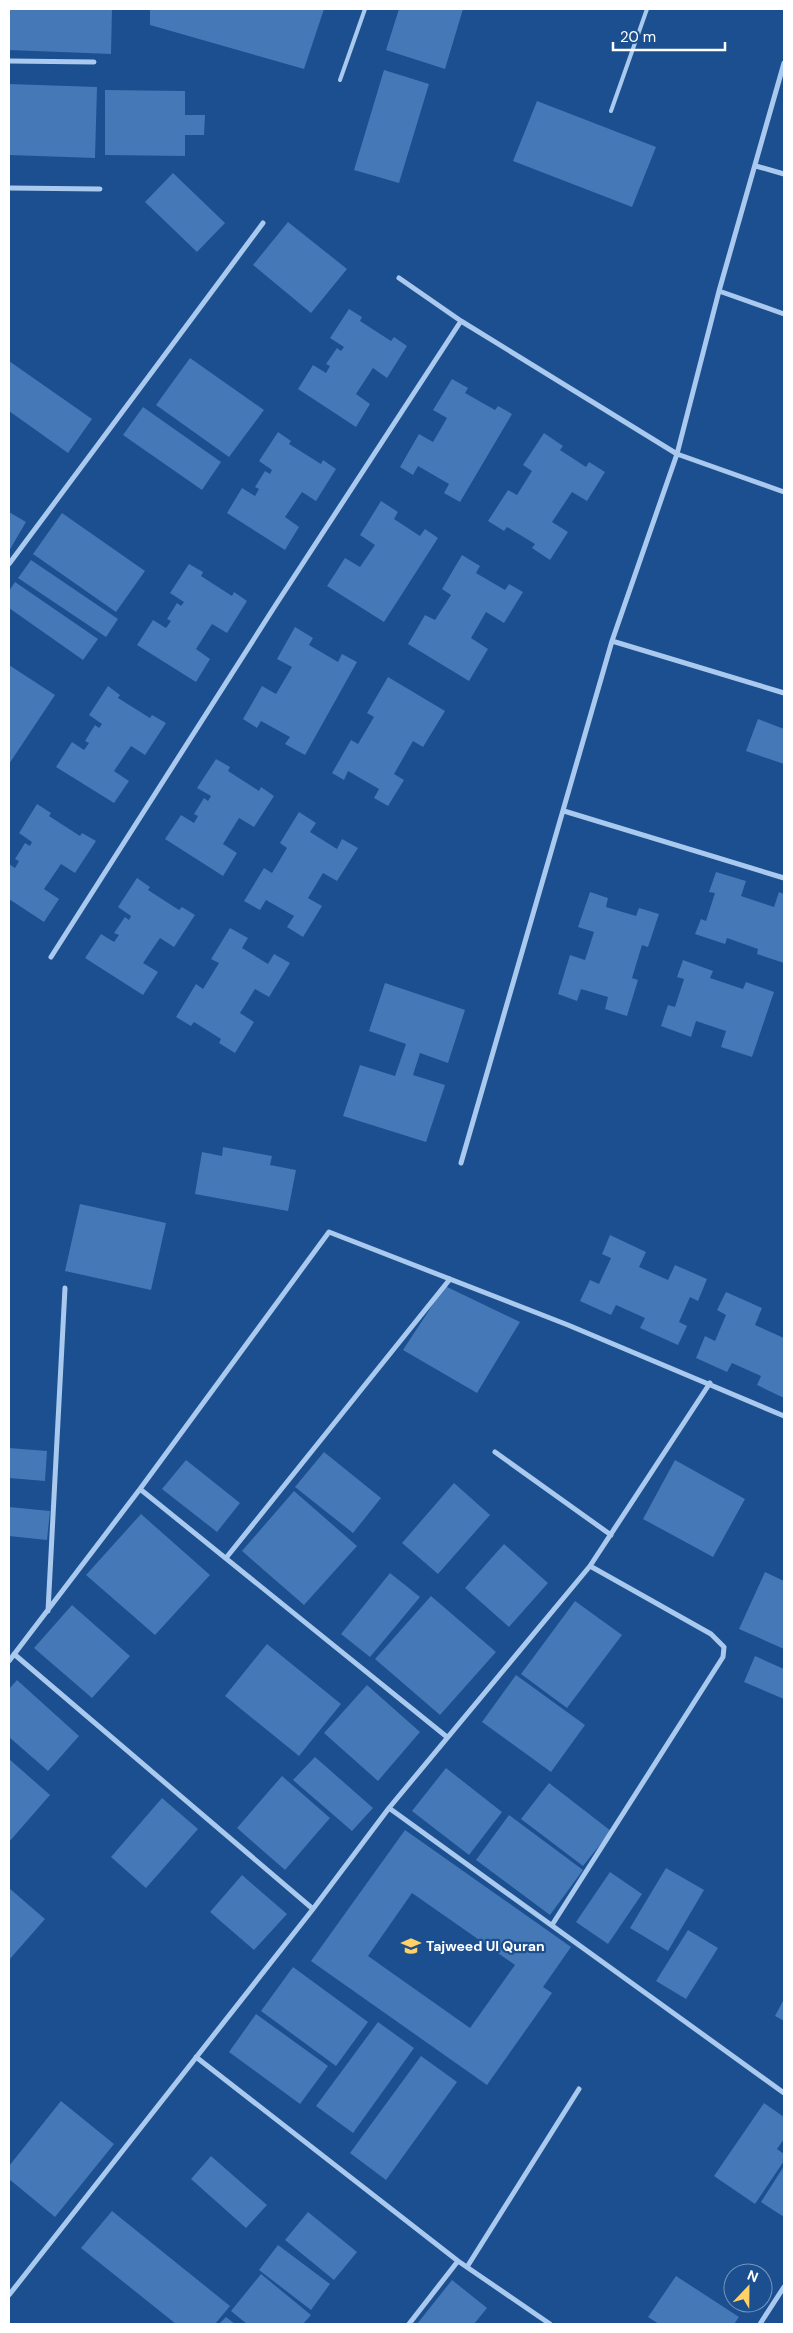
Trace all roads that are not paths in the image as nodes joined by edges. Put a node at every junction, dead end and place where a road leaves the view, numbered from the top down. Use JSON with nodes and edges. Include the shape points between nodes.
{"nodes":[{"id":1,"x":365,"y":9,"type":"edge"},
{"id":2,"x":647,"y":9,"type":"edge"},
{"id":3,"x":9,"y":62,"type":"edge"},
{"id":4,"x":94,"y":62,"type":"dead end"},
{"id":5,"x":784,"y":64,"type":"edge"},
{"id":6,"x":340,"y":80,"type":"dead end"},
{"id":7,"x":611,"y":111,"type":"dead end"},
{"id":8,"x":756,"y":166,"type":"junction"},
{"id":9,"x":784,"y":174,"type":"edge"},
{"id":10,"x":9,"y":188,"type":"edge"},
{"id":11,"x":100,"y":189,"type":"dead end"},
{"id":12,"x":263,"y":223,"type":"dead end"},
{"id":13,"x":399,"y":278,"type":"dead end"},
{"id":14,"x":719,"y":292,"type":"junction"},
{"id":15,"x":784,"y":314,"type":"edge"},
{"id":16,"x":461,"y":321,"type":"junction"},
{"id":17,"x":677,"y":454,"type":"junction"},
{"id":18,"x":784,"y":492,"type":"edge"},
{"id":19,"x":9,"y":564,"type":"edge"},
{"id":20,"x":612,"y":642,"type":"junction"},
{"id":21,"x":784,"y":693,"type":"edge"},
{"id":22,"x":564,"y":811,"type":"junction"},
{"id":23,"x":784,"y":878,"type":"edge"},
{"id":24,"x":51,"y":957,"type":"dead end"},
{"id":25,"x":461,"y":1163,"type":"dead end"},
{"id":26,"x":450,"y":1279,"type":"junction"},
{"id":27,"x":65,"y":1288,"type":"dead end"},
{"id":28,"x":710,"y":1383,"type":"junction"},
{"id":29,"x":784,"y":1416,"type":"edge"},
{"id":30,"x":495,"y":1452,"type":"dead end"},
{"id":31,"x":140,"y":1489,"type":"junction"},
{"id":32,"x":612,"y":1536,"type":"junction"},
{"id":33,"x":226,"y":1558,"type":"junction"},
{"id":34,"x":590,"y":1566,"type":"junction"},
{"id":35,"x":48,"y":1612,"type":"junction"},
{"id":36,"x":14,"y":1654,"type":"junction"},
{"id":37,"x":9,"y":1662,"type":"edge"},
{"id":38,"x":447,"y":1737,"type":"junction"},
{"id":39,"x":389,"y":1808,"type":"junction"},
{"id":40,"x":313,"y":1909,"type":"junction"},
{"id":41,"x":552,"y":1925,"type":"junction"},
{"id":42,"x":196,"y":2057,"type":"junction"},
{"id":43,"x":579,"y":2089,"type":"dead end"},
{"id":44,"x":784,"y":2093,"type":"edge"},
{"id":45,"x":458,"y":2261,"type":"junction"},
{"id":46,"x":468,"y":2267,"type":"junction"},
{"id":47,"x":784,"y":2287,"type":"edge"},
{"id":48,"x":9,"y":2295,"type":"edge"},
{"id":49,"x":409,"y":2324,"type":"edge"},
{"id":50,"x":550,"y":2324,"type":"edge"},
{"id":51,"x":760,"y":2324,"type":"edge"}],
"edges":[{"from":1,"to":6,"type":"lane"},
{"from":2,"to":7,"type":"lane"},
{"from":3,"to":4,"type":"street"},
{"from":5,"to":8,"type":"street"},
{"from":8,"to":9,"type":"street"},
{"from":8,"to":14,"type":"street"},
{"from":10,"to":11,"type":"street"},
{"from":12,"to":19,"type":"street"},
{"from":13,"to":16,"type":"street"},
{"from":14,"to":15,"type":"street"},
{"from":14,"to":17,"type":"street"},
{"from":16,"to":17,"type":"street"},
{"from":16,"to":24,"type":"street"},
{"from":17,"to":18,"type":"street"},
{"from":17,"to":20,"type":"street"},
{"from":20,"to":21,"type":"street"},
{"from":20,"to":22,"type":"street"},
{"from":22,"to":23,"type":"street"},
{"from":22,"to":25,"type":"street"},
{"from":26,"to":28,"type":"street"},
{"from":26,"to":31,"type":"street","via":[[330,1232]]},
{"from":26,"to":33,"type":"street"},
{"from":27,"to":35,"type":"street"},
{"from":28,"to":29,"type":"street"},
{"from":28,"to":32,"type":"street"},
{"from":30,"to":32,"type":"street"},
{"from":31,"to":33,"type":"street"},
{"from":31,"to":35,"type":"street"},
{"from":32,"to":34,"type":"street"},
{"from":33,"to":38,"type":"street"},
{"from":34,"to":38,"type":"street"},
{"from":34,"to":41,"type":"street","via":[[711,1634],[724,1648],[723,1657]]},
{"from":35,"to":36,"type":"street"},
{"from":36,"to":37,"type":"street"},
{"from":36,"to":40,"type":"street"},
{"from":38,"to":39,"type":"street"},
{"from":39,"to":40,"type":"street"},
{"from":39,"to":41,"type":"street"},
{"from":40,"to":42,"type":"street"},
{"from":41,"to":44,"type":"street"},
{"from":42,"to":45,"type":"street"},
{"from":42,"to":48,"type":"street"},
{"from":43,"to":46,"type":"street"},
{"from":45,"to":46,"type":"street"},
{"from":45,"to":49,"type":"street"},
{"from":46,"to":50,"type":"street"},
{"from":47,"to":51,"type":"street"}]}
